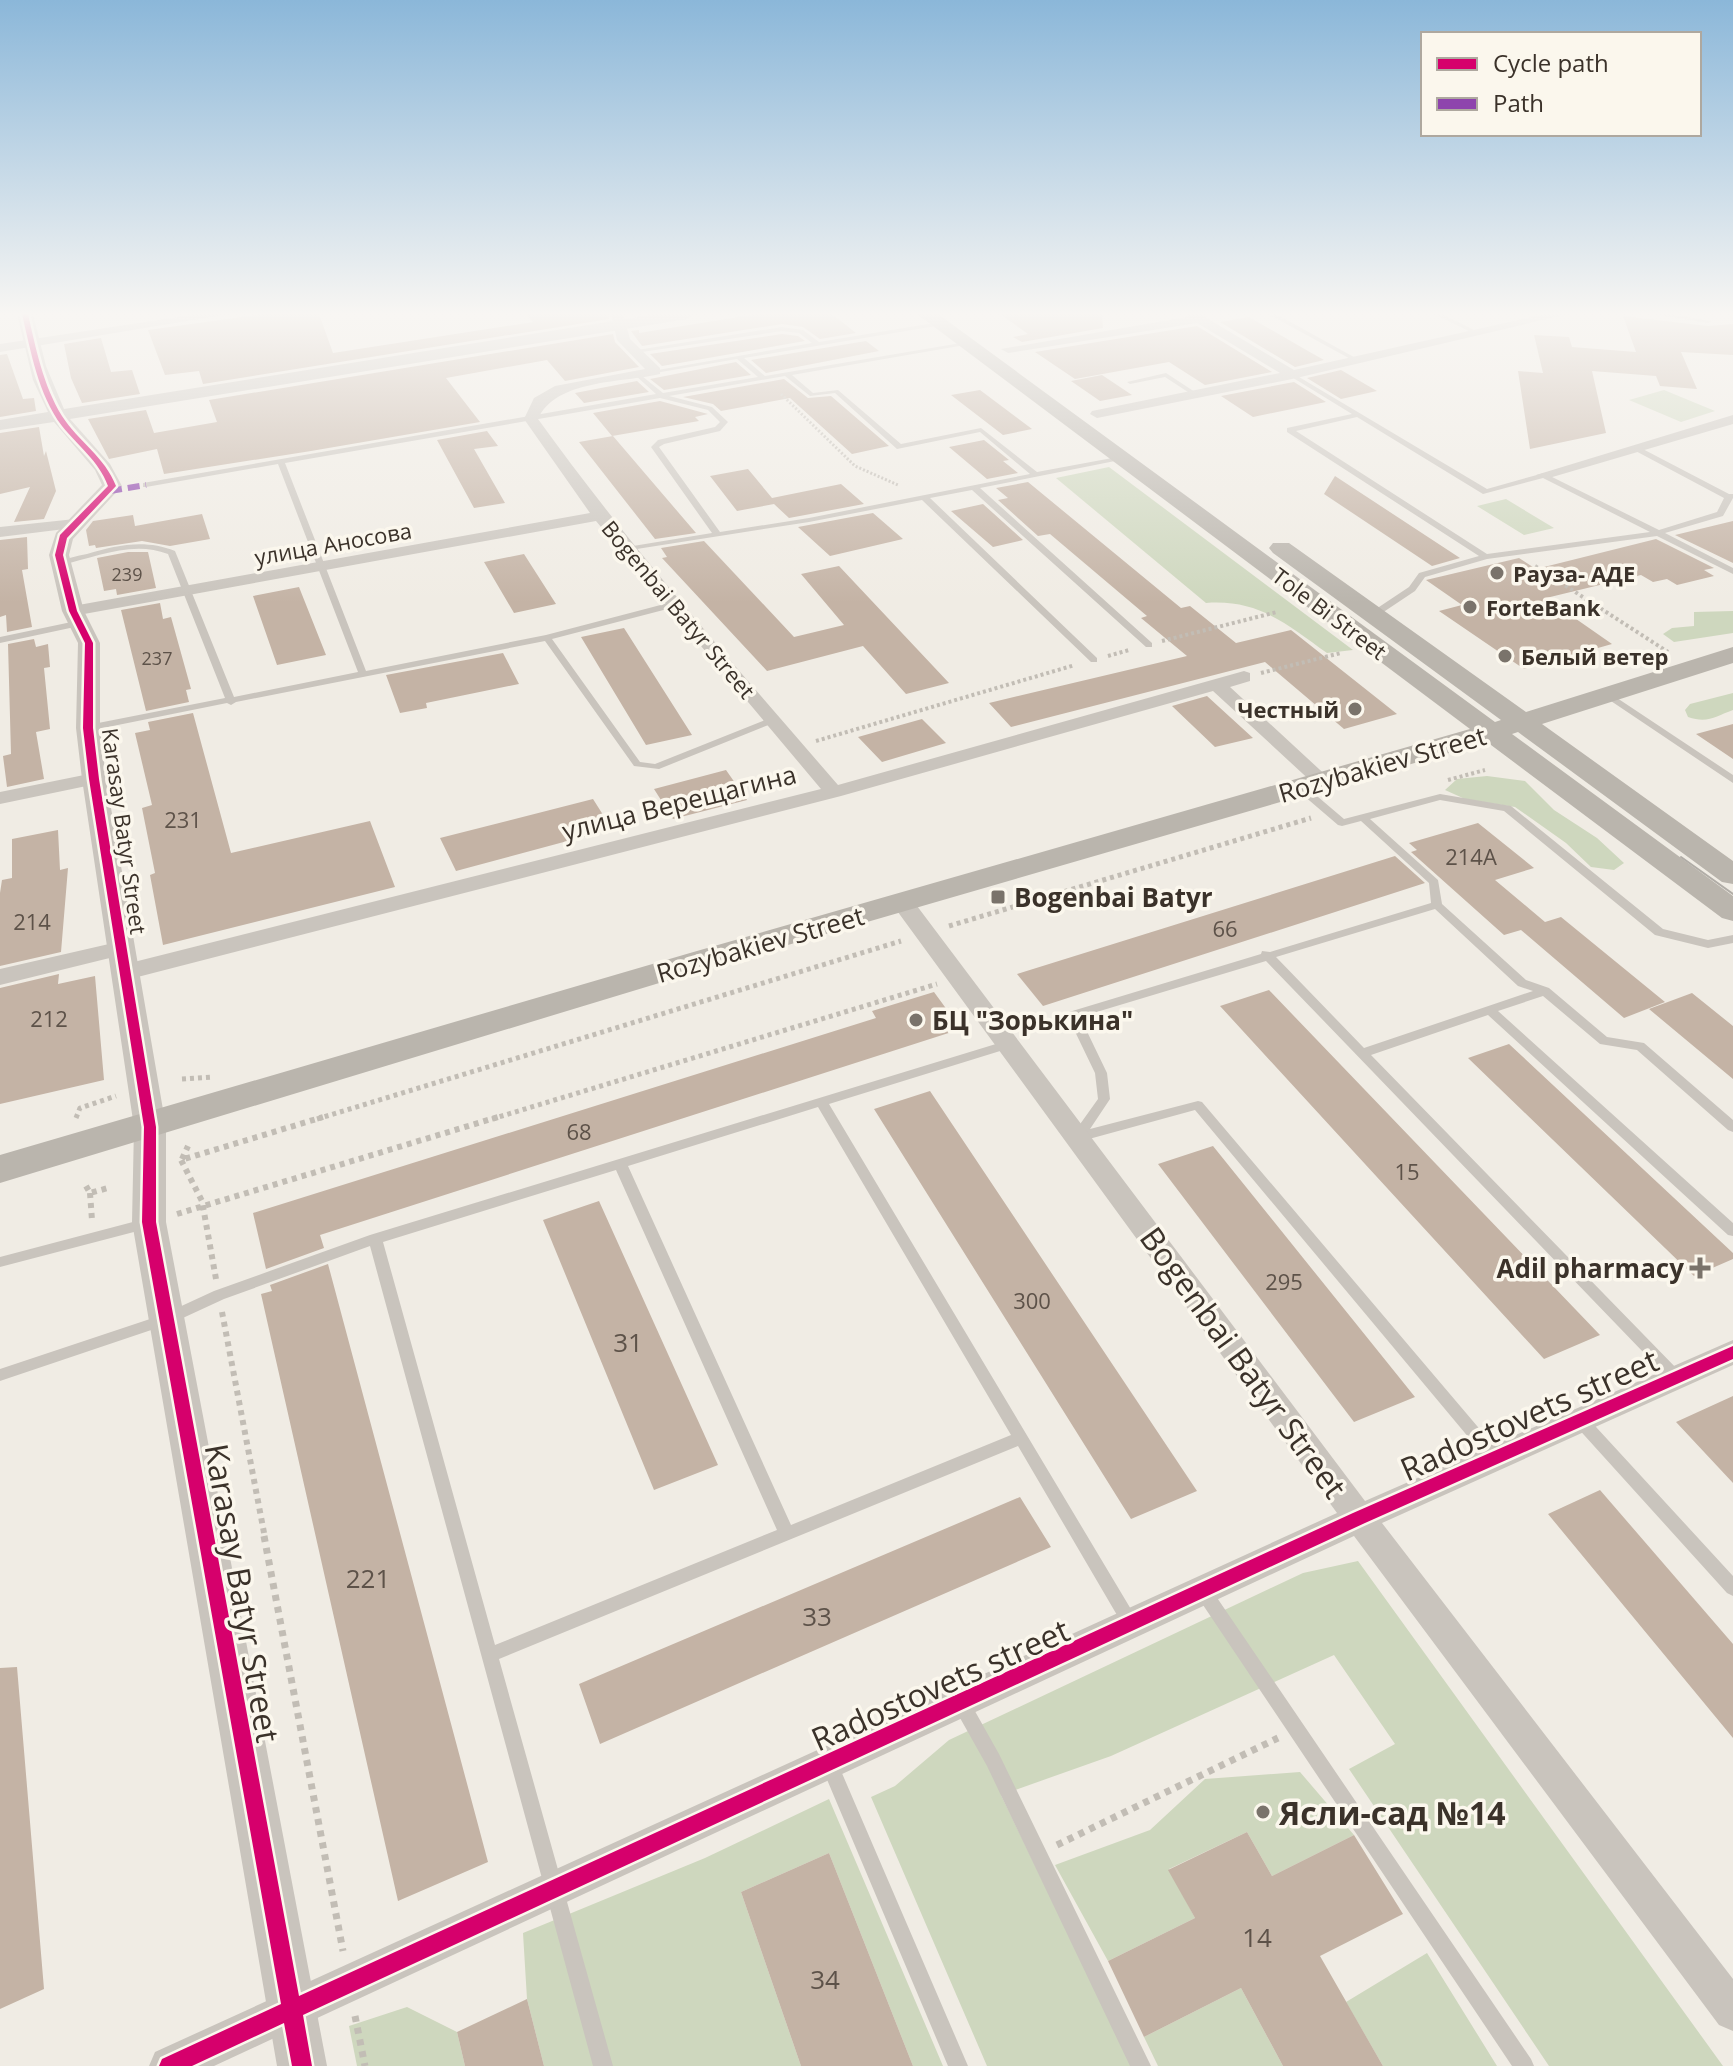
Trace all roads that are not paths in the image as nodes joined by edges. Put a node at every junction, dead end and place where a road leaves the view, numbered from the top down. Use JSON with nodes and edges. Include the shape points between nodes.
{"nodes":[{"id":1,"x":56,"y":410,"type":"edge"},
{"id":2,"x":85,"y":410,"type":"edge"},
{"id":3,"x":535,"y":410,"type":"edge"},
{"id":4,"x":583,"y":410,"type":"edge"},
{"id":5,"x":712,"y":410,"type":"edge"},
{"id":6,"x":858,"y":410,"type":"edge"},
{"id":7,"x":1056,"y":410,"type":"edge"},
{"id":8,"x":1092,"y":410,"type":"edge"},
{"id":9,"x":1116,"y":410,"type":"edge"},
{"id":10,"x":1350,"y":410,"type":"edge"},
{"id":11,"x":1097,"y":414,"type":"junction"},
{"id":12,"x":58,"y":415,"type":"junction"},
{"id":13,"x":1358,"y":415,"type":"junction"},
{"id":14,"x":531,"y":419,"type":"junction"},
{"id":15,"x":1733,"y":419,"type":"edge"},
{"id":16,"x":0,"y":425,"type":"edge"},
{"id":17,"x":1634,"y":448,"type":"junction"},
{"id":18,"x":1120,"y":458,"type":"junction"},
{"id":19,"x":281,"y":462,"type":"junction"},
{"id":20,"x":1035,"y":474,"type":"junction"},
{"id":21,"x":1544,"y":475,"type":"junction"},
{"id":22,"x":146,"y":485,"type":"dead end"},
{"id":23,"x":974,"y":487,"type":"junction"},
{"id":24,"x":1731,"y":496,"type":"edge"},
{"id":25,"x":924,"y":497,"type":"junction"},
{"id":26,"x":600,"y":516,"type":"junction"},
{"id":27,"x":75,"y":524,"type":"junction"},
{"id":28,"x":0,"y":532,"type":"edge"},
{"id":29,"x":1658,"y":533,"type":"junction"},
{"id":30,"x":717,"y":534,"type":"junction"},
{"id":31,"x":627,"y":549,"type":"junction"},
{"id":32,"x":1486,"y":557,"type":"junction"},
{"id":33,"x":61,"y":563,"type":"junction"},
{"id":34,"x":322,"y":567,"type":"junction"},
{"id":35,"x":1733,"y":571,"type":"edge"},
{"id":36,"x":187,"y":592,"type":"junction"},
{"id":37,"x":1349,"y":598,"type":"junction"},
{"id":38,"x":1317,"y":604,"type":"junction"},
{"id":39,"x":672,"y":605,"type":"junction"},
{"id":40,"x":1373,"y":615,"type":"junction"},
{"id":41,"x":77,"y":617,"type":"junction"},
{"id":42,"x":547,"y":638,"type":"junction"},
{"id":43,"x":0,"y":640,"type":"edge"},
{"id":44,"x":1149,"y":645,"type":"road end"},
{"id":45,"x":1733,"y":655,"type":"edge"},
{"id":46,"x":1094,"y":660,"type":"road end"},
{"id":47,"x":363,"y":674,"type":"junction"},
{"id":48,"x":1244,"y":677,"type":"road end"},
{"id":49,"x":1219,"y":687,"type":"junction"},
{"id":50,"x":1608,"y":695,"type":"junction"},
{"id":51,"x":231,"y":702,"type":"junction"},
{"id":52,"x":773,"y":720,"type":"junction"},
{"id":53,"x":1521,"y":723,"type":"junction"},
{"id":54,"x":88,"y":728,"type":"junction"},
{"id":55,"x":1491,"y":732,"type":"junction"},
{"id":56,"x":94,"y":779,"type":"junction"},
{"id":57,"x":1733,"y":780,"type":"edge"},
{"id":58,"x":1311,"y":784,"type":"junction"},
{"id":59,"x":834,"y":792,"type":"junction"},
{"id":60,"x":0,"y":798,"type":"edge"},
{"id":61,"x":1365,"y":820,"type":"junction"},
{"id":62,"x":1699,"y":850,"type":"junction"},
{"id":63,"x":1660,"y":857,"type":"junction"},
{"id":64,"x":1733,"y":875,"type":"edge"},
{"id":65,"x":903,"y":903,"type":"junction"},
{"id":66,"x":1437,"y":905,"type":"junction"},
{"id":67,"x":1733,"y":911,"type":"edge"},
{"id":68,"x":1733,"y":939,"type":"edge"},
{"id":69,"x":1266,"y":954,"type":"junction"},
{"id":70,"x":124,"y":960,"type":"junction"},
{"id":71,"x":0,"y":977,"type":"edge"},
{"id":72,"x":1545,"y":991,"type":"junction"},
{"id":73,"x":1490,"y":1010,"type":"junction"},
{"id":74,"x":1009,"y":1044,"type":"junction"},
{"id":75,"x":1363,"y":1053,"type":"junction"},
{"id":76,"x":821,"y":1102,"type":"junction"},
{"id":77,"x":150,"y":1127,"type":"junction"},
{"id":78,"x":1733,"y":1127,"type":"edge"},
{"id":79,"x":1078,"y":1137,"type":"junction"},
{"id":80,"x":620,"y":1163,"type":"junction"},
{"id":81,"x":0,"y":1169,"type":"edge"},
{"id":82,"x":149,"y":1222,"type":"junction"},
{"id":83,"x":1733,"y":1231,"type":"edge"},
{"id":84,"x":375,"y":1239,"type":"junction"},
{"id":85,"x":0,"y":1262,"type":"edge"},
{"id":86,"x":167,"y":1319,"type":"junction"},
{"id":87,"x":1730,"y":1359,"type":"edge"},
{"id":88,"x":0,"y":1375,"type":"edge"},
{"id":89,"x":1676,"y":1377,"type":"junction"},
{"id":90,"x":1580,"y":1420,"type":"junction"},
{"id":91,"x":1021,"y":1438,"type":"junction"},
{"id":92,"x":1495,"y":1458,"type":"junction"},
{"id":93,"x":1359,"y":1518,"type":"junction"},
{"id":94,"x":787,"y":1534,"type":"junction"},
{"id":95,"x":1733,"y":1588,"type":"edge"},
{"id":96,"x":1203,"y":1591,"type":"junction"},
{"id":97,"x":1132,"y":1625,"type":"junction"},
{"id":98,"x":490,"y":1655,"type":"junction"},
{"id":99,"x":961,"y":1703,"type":"junction"},
{"id":100,"x":829,"y":1763,"type":"junction"},
{"id":101,"x":554,"y":1888,"type":"junction"},
{"id":102,"x":291,"y":2007,"type":"junction"},
{"id":103,"x":1733,"y":2011,"type":"edge"},
{"id":104,"x":169,"y":2066,"type":"edge"},
{"id":105,"x":302,"y":2066,"type":"edge"},
{"id":106,"x":603,"y":2066,"type":"edge"},
{"id":107,"x":958,"y":2066,"type":"edge"},
{"id":108,"x":1141,"y":2066,"type":"edge"},
{"id":109,"x":1524,"y":2066,"type":"edge"}],
"edges":[{"from":1,"to":12,"type":"street"},
{"from":2,"to":12,"type":"street"},
{"from":3,"to":14,"type":"street"},
{"from":4,"to":14,"type":"lane"},
{"from":5,"to":30,"type":"lane","via":[[724,422],[717,429],[655,447]]},
{"from":6,"to":20,"type":"lane","via":[[900,447],[981,430]]},
{"from":7,"to":18,"type":"main road","name":"Tole Bi Street"},
{"from":8,"to":11,"type":"main road","name":"Tole Bi Street"},
{"from":9,"to":11,"type":"street"},
{"from":10,"to":13,"type":"lane"},
{"from":11,"to":37,"type":"main road","name":"Tole Bi Street"},
{"from":12,"to":16,"type":"street"},
{"from":12,"to":27,"type":"street","via":[[112,486]]},
{"from":13,"to":21,"type":"lane","via":[[1486,492]]},
{"from":13,"to":32,"type":"lane","via":[[1290,430]]},
{"from":14,"to":19,"type":"lane"},
{"from":14,"to":26,"type":"street","name":"Bogenbai Batyr Street"},
{"from":15,"to":17,"type":"street"},
{"from":17,"to":21,"type":"street"},
{"from":17,"to":24,"type":"lane"},
{"from":18,"to":20,"type":"lane"},
{"from":18,"to":38,"type":"main road","name":"Tole Bi Street"},
{"from":19,"to":22,"type":"lane"},
{"from":19,"to":34,"type":"lane"},
{"from":20,"to":23,"type":"lane"},
{"from":21,"to":29,"type":"lane"},
{"from":23,"to":25,"type":"lane"},
{"from":23,"to":44,"type":"lane"},
{"from":24,"to":29,"type":"lane","via":[[1720,514]]},
{"from":25,"to":30,"type":"lane"},
{"from":25,"to":46,"type":"lane"},
{"from":26,"to":31,"type":"street","name":"Bogenbai Batyr Street"},
{"from":26,"to":34,"type":"street","name":"улица Аносова"},
{"from":27,"to":28,"type":"street"},
{"from":27,"to":33,"type":"street","via":[[63,537]]},
{"from":29,"to":32,"type":"lane"},
{"from":29,"to":35,"type":"lane"},
{"from":30,"to":31,"type":"lane"},
{"from":31,"to":39,"type":"street","name":"Bogenbai Batyr Street"},
{"from":32,"to":40,"type":"lane","via":[[1422,575],[1412,589]]},
{"from":33,"to":36,"type":"lane","via":[[142,545],[162,548],[172,553]]},
{"from":33,"to":41,"type":"street","name":"Karasay Batyr Street"},
{"from":34,"to":36,"type":"street","name":"улица Аносова"},
{"from":34,"to":47,"type":"lane"},
{"from":36,"to":41,"type":"street","name":"улица Аносова"},
{"from":36,"to":51,"type":"lane"},
{"from":37,"to":38,"type":"main road","via":[[1352,606],[1345,609]]},
{"from":37,"to":40,"type":"main road","name":"Tole Bi Street"},
{"from":38,"to":55,"type":"main road","name":"Tole Bi Street"},
{"from":39,"to":42,"type":"lane"},
{"from":39,"to":52,"type":"street","name":"Bogenbai Batyr Street"},
{"from":40,"to":53,"type":"main road","name":"Tole Bi Street"},
{"from":41,"to":43,"type":"lane","name":"улица Аносова"},
{"from":41,"to":54,"type":"street","name":"Karasay Batyr Street","via":[[89,643]]},
{"from":42,"to":47,"type":"lane"},
{"from":42,"to":52,"type":"lane","via":[[637,764],[656,767]]},
{"from":45,"to":50,"type":"main road","name":"Rozybakiev Street"},
{"from":47,"to":51,"type":"lane"},
{"from":48,"to":49,"type":"street","name":"улица Верещагина"},
{"from":49,"to":58,"type":"street"},
{"from":49,"to":59,"type":"street","name":"улица Верещагина"},
{"from":50,"to":53,"type":"main road","name":"Rozybakiev Street"},
{"from":50,"to":57,"type":"lane"},
{"from":51,"to":54,"type":"lane"},
{"from":52,"to":59,"type":"street","name":"Bogenbai Batyr Street"},
{"from":53,"to":55,"type":"main road","name":"Rozybakiev Street"},
{"from":53,"to":62,"type":"main road","name":"Tole Bi Street"},
{"from":54,"to":56,"type":"street","name":"Karasay Batyr Street"},
{"from":55,"to":58,"type":"main road","name":"Rozybakiev Street"},
{"from":55,"to":63,"type":"main road","name":"Tole Bi Street"},
{"from":56,"to":60,"type":"street"},
{"from":56,"to":70,"type":"street","name":"Karasay Batyr Street"},
{"from":58,"to":61,"type":"lane","via":[[1342,823]]},
{"from":58,"to":65,"type":"main road","name":"Rozybakiev Street"},
{"from":59,"to":70,"type":"street","name":"улица Верещагина"},
{"from":61,"to":66,"type":"lane","via":[[1434,882]]},
{"from":61,"to":68,"type":"lane","via":[[1440,797],[1507,808],[1659,932],[1708,944]]},
{"from":62,"to":63,"type":"main road","via":[[1662,842]]},
{"from":62,"to":64,"type":"main road","name":"Tole Bi Street"},
{"from":63,"to":67,"type":"main road","name":"Tole Bi Street"},
{"from":65,"to":74,"type":"street","name":"Bogenbai Batyr Street"},
{"from":65,"to":77,"type":"main road","name":"Rozybakiev Street"},
{"from":66,"to":69,"type":"lane"},
{"from":66,"to":72,"type":"lane","via":[[1522,983]]},
{"from":69,"to":75,"type":"lane"},
{"from":69,"to":79,"type":"lane","via":[[1073,1015],[1101,1073],[1104,1099]]},
{"from":70,"to":71,"type":"street","name":"улица Верещагина"},
{"from":70,"to":77,"type":"street","name":"Karasay Batyr Street"},
{"from":72,"to":73,"type":"lane"},
{"from":72,"to":78,"type":"lane","via":[[1604,1041],[1640,1046]]},
{"from":73,"to":75,"type":"lane"},
{"from":73,"to":83,"type":"lane"},
{"from":74,"to":76,"type":"lane"},
{"from":74,"to":79,"type":"street","name":"Bogenbai Batyr Street"},
{"from":75,"to":89,"type":"lane"},
{"from":76,"to":80,"type":"lane"},
{"from":76,"to":91,"type":"lane"},
{"from":77,"to":81,"type":"main road","name":"Rozybakiev Street"},
{"from":77,"to":82,"type":"street","name":"Karasay Batyr Street"},
{"from":79,"to":92,"type":"lane","via":[[1198,1105]]},
{"from":79,"to":93,"type":"street","name":"Bogenbai Batyr Street"},
{"from":80,"to":84,"type":"lane"},
{"from":80,"to":94,"type":"lane"},
{"from":82,"to":85,"type":"lane"},
{"from":82,"to":86,"type":"street","name":"Karasay Batyr Street"},
{"from":84,"to":86,"type":"lane"},
{"from":84,"to":98,"type":"lane"},
{"from":86,"to":88,"type":"lane"},
{"from":86,"to":102,"type":"street","name":"Karasay Batyr Street"},
{"from":87,"to":89,"type":"street","name":"Radostovets street"},
{"from":89,"to":90,"type":"street","name":"Radostovets street"},
{"from":90,"to":92,"type":"street","name":"Radostovets street"},
{"from":90,"to":95,"type":"lane"},
{"from":91,"to":94,"type":"lane"},
{"from":91,"to":97,"type":"lane"},
{"from":92,"to":93,"type":"street","name":"Radostovets street"},
{"from":93,"to":96,"type":"street","name":"Radostovets street"},
{"from":93,"to":103,"type":"street","name":"Bogenbai Batyr Street"},
{"from":94,"to":98,"type":"lane"},
{"from":96,"to":97,"type":"street","name":"Radostovets street"},
{"from":96,"to":109,"type":"lane"},
{"from":97,"to":99,"type":"street","name":"Radostovets street"},
{"from":98,"to":101,"type":"lane"},
{"from":99,"to":100,"type":"street","name":"Radostovets street"},
{"from":99,"to":108,"type":"lane"},
{"from":100,"to":101,"type":"street","name":"Radostovets street"},
{"from":100,"to":107,"type":"lane"},
{"from":101,"to":102,"type":"street","name":"Radostovets street"},
{"from":101,"to":106,"type":"lane"},
{"from":102,"to":104,"type":"street","name":"Radostovets street"},
{"from":102,"to":105,"type":"street","name":"Karasay Batyr Street"}]}
